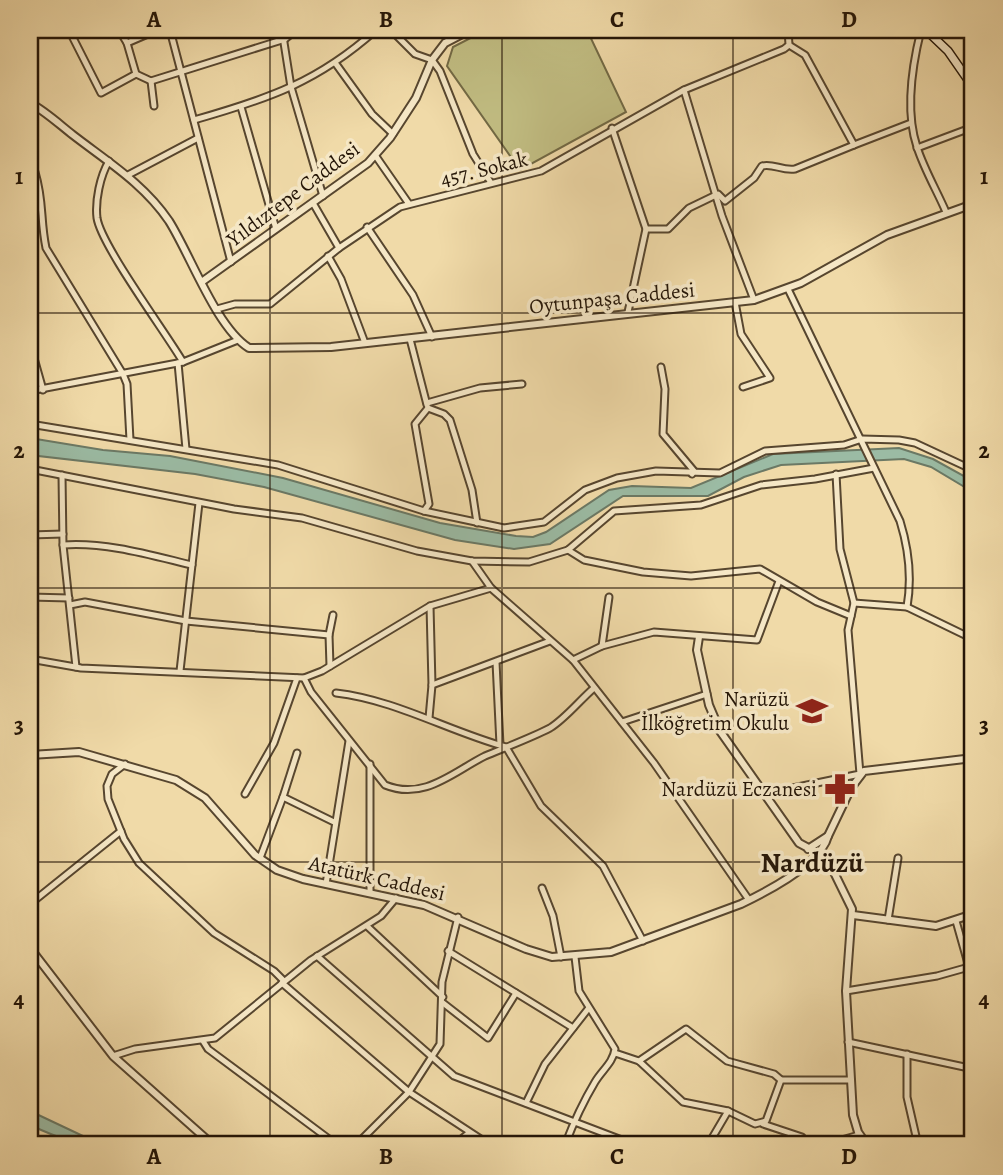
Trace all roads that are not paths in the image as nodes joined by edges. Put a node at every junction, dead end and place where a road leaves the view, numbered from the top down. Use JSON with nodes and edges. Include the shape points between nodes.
{"nodes":[{"id":1,"x":69,"y":30,"type":"edge"},
{"id":2,"x":119,"y":30,"type":"edge"},
{"id":3,"x":157,"y":30,"type":"edge"},
{"id":4,"x":170,"y":30,"type":"edge"},
{"id":5,"x":282,"y":30,"type":"edge"},
{"id":6,"x":296,"y":30,"type":"edge"},
{"id":7,"x":376,"y":30,"type":"edge"},
{"id":8,"x":391,"y":30,"type":"edge"},
{"id":9,"x":470,"y":30,"type":"edge"},
{"id":10,"x":788,"y":30,"type":"edge"},
{"id":11,"x":924,"y":30,"type":"edge"},
{"id":12,"x":285,"y":39,"type":"junction"},
{"id":13,"x":127,"y":43,"type":"junction"},
{"id":14,"x":789,"y":45,"type":"junction"},
{"id":15,"x":432,"y":60,"type":"junction"},
{"id":16,"x":336,"y":64,"type":"junction"},
{"id":17,"x":181,"y":70,"type":"junction"},
{"id":18,"x":135,"y":74,"type":"junction"},
{"id":19,"x":151,"y":81,"type":"junction"},
{"id":20,"x":291,"y":87,"type":"junction"},
{"id":21,"x":973,"y":87,"type":"edge"},
{"id":22,"x":684,"y":90,"type":"junction"},
{"id":23,"x":30,"y":103,"type":"edge"},
{"id":24,"x":154,"y":106,"type":"dead end"},
{"id":25,"x":241,"y":107,"type":"junction"},
{"id":26,"x":194,"y":120,"type":"junction"},
{"id":27,"x":911,"y":123,"type":"junction"},
{"id":28,"x":973,"y":127,"type":"edge"},
{"id":29,"x":612,"y":128,"type":"junction"},
{"id":30,"x":393,"y":134,"type":"junction"},
{"id":31,"x":198,"y":138,"type":"junction"},
{"id":32,"x":854,"y":145,"type":"junction"},
{"id":33,"x":917,"y":148,"type":"junction"},
{"id":34,"x":375,"y":155,"type":"junction"},
{"id":35,"x":109,"y":161,"type":"junction"},
{"id":36,"x":30,"y":170,"type":"edge"},
{"id":37,"x":128,"y":175,"type":"junction"},
{"id":38,"x":491,"y":183,"type":"junction"},
{"id":39,"x":718,"y":194,"type":"junction"},
{"id":40,"x":323,"y":196,"type":"junction"},
{"id":41,"x":313,"y":203,"type":"junction"},
{"id":42,"x":409,"y":204,"type":"junction"},
{"id":43,"x":973,"y":204,"type":"edge"},
{"id":44,"x":946,"y":212,"type":"junction"},
{"id":45,"x":367,"y":227,"type":"junction"},
{"id":46,"x":276,"y":229,"type":"junction"},
{"id":47,"x":646,"y":229,"type":"junction"},
{"id":48,"x":339,"y":248,"type":"junction"},
{"id":49,"x":328,"y":256,"type":"junction"},
{"id":50,"x":231,"y":262,"type":"junction"},
{"id":51,"x":203,"y":281,"type":"junction"},
{"id":52,"x":788,"y":289,"type":"junction"},
{"id":53,"x":754,"y":300,"type":"junction"},
{"id":54,"x":735,"y":302,"type":"junction"},
{"id":55,"x":217,"y":309,"type":"junction"},
{"id":56,"x":628,"y":312,"type":"junction"},
{"id":57,"x":432,"y":337,"type":"junction"},
{"id":58,"x":410,"y":339,"type":"junction"},
{"id":59,"x":238,"y":340,"type":"junction"},
{"id":60,"x":30,"y":344,"type":"edge"},
{"id":61,"x":365,"y":344,"type":"junction"},
{"id":62,"x":181,"y":362,"type":"junction"},
{"id":63,"x":662,"y":368,"type":"dead end"},
{"id":64,"x":123,"y":374,"type":"junction"},
{"id":65,"x":523,"y":384,"type":"dead end"},
{"id":66,"x":743,"y":387,"type":"dead end"},
{"id":67,"x":43,"y":390,"type":"junction"},
{"id":68,"x":30,"y":391,"type":"edge"},
{"id":69,"x":427,"y":405,"type":"junction"},
{"id":70,"x":30,"y":424,"type":"edge"},
{"id":71,"x":862,"y":439,"type":"junction"},
{"id":72,"x":130,"y":440,"type":"junction"},
{"id":73,"x":186,"y":449,"type":"junction"},
{"id":74,"x":30,"y":468,"type":"edge"},
{"id":75,"x":874,"y":468,"type":"junction"},
{"id":76,"x":973,"y":470,"type":"edge"},
{"id":77,"x":691,"y":474,"type":"junction"},
{"id":78,"x":836,"y":474,"type":"junction"},
{"id":79,"x":62,"y":475,"type":"junction"},
{"id":80,"x":199,"y":503,"type":"junction"},
{"id":81,"x":424,"y":511,"type":"junction"},
{"id":82,"x":477,"y":523,"type":"junction"},
{"id":83,"x":63,"y":534,"type":"junction"},
{"id":84,"x":30,"y":535,"type":"edge"},
{"id":85,"x":63,"y":545,"type":"junction"},
{"id":86,"x":568,"y":550,"type":"junction"},
{"id":87,"x":472,"y":561,"type":"junction"},
{"id":88,"x":192,"y":565,"type":"junction"},
{"id":89,"x":779,"y":581,"type":"junction"},
{"id":90,"x":491,"y":588,"type":"junction"},
{"id":91,"x":30,"y":597,"type":"edge"},
{"id":92,"x":609,"y":597,"type":"dead end"},
{"id":93,"x":69,"y":602,"type":"junction"},
{"id":94,"x":854,"y":603,"type":"junction"},
{"id":95,"x":430,"y":606,"type":"junction"},
{"id":96,"x":907,"y":607,"type":"junction"},
{"id":97,"x":333,"y":615,"type":"dead end"},
{"id":98,"x":850,"y":616,"type":"junction"},
{"id":99,"x":186,"y":621,"type":"junction"},
{"id":100,"x":329,"y":635,"type":"junction"},
{"id":101,"x":699,"y":637,"type":"junction"},
{"id":102,"x":973,"y":639,"type":"edge"},
{"id":103,"x":550,"y":641,"type":"junction"},
{"id":104,"x":602,"y":646,"type":"junction"},
{"id":105,"x":30,"y":659,"type":"edge"},
{"id":106,"x":573,"y":660,"type":"junction"},
{"id":107,"x":496,"y":662,"type":"junction"},
{"id":108,"x":330,"y":666,"type":"junction"},
{"id":109,"x":76,"y":667,"type":"junction"},
{"id":110,"x":180,"y":671,"type":"junction"},
{"id":111,"x":301,"y":678,"type":"junction"},
{"id":112,"x":432,"y":685,"type":"junction"},
{"id":113,"x":594,"y":688,"type":"junction"},
{"id":114,"x":336,"y":694,"type":"dead end"},
{"id":115,"x":707,"y":695,"type":"junction"},
{"id":116,"x":429,"y":718,"type":"junction"},
{"id":117,"x":622,"y":722,"type":"junction"},
{"id":118,"x":349,"y":741,"type":"junction"},
{"id":119,"x":503,"y":746,"type":"junction"},
{"id":120,"x":297,"y":752,"type":"dead end"},
{"id":121,"x":30,"y":755,"type":"edge"},
{"id":122,"x":973,"y":758,"type":"edge"},
{"id":123,"x":125,"y":764,"type":"junction"},
{"id":124,"x":370,"y":764,"type":"junction"},
{"id":125,"x":860,"y":774,"type":"junction"},
{"id":126,"x":245,"y":794,"type":"dead end"},
{"id":127,"x":764,"y":794,"type":"junction"},
{"id":128,"x":284,"y":797,"type":"junction"},
{"id":129,"x":334,"y":822,"type":"junction"},
{"id":130,"x":121,"y":831,"type":"junction"},
{"id":131,"x":828,"y":836,"type":"junction"},
{"id":132,"x":808,"y":849,"type":"junction"},
{"id":133,"x":820,"y":854,"type":"junction"},
{"id":134,"x":260,"y":858,"type":"junction"},
{"id":135,"x":898,"y":859,"type":"dead end"},
{"id":136,"x":326,"y":884,"type":"junction"},
{"id":137,"x":542,"y":888,"type":"dead end"},
{"id":138,"x":370,"y":892,"type":"junction"},
{"id":139,"x":396,"y":898,"type":"junction"},
{"id":140,"x":749,"y":900,"type":"junction"},
{"id":141,"x":30,"y":904,"type":"edge"},
{"id":142,"x":973,"y":914,"type":"edge"},
{"id":143,"x":853,"y":915,"type":"junction"},
{"id":144,"x":458,"y":917,"type":"junction"},
{"id":145,"x":888,"y":920,"type":"junction"},
{"id":146,"x":956,"y":920,"type":"junction"},
{"id":147,"x":367,"y":926,"type":"junction"},
{"id":148,"x":642,"y":941,"type":"junction"},
{"id":149,"x":30,"y":948,"type":"edge"},
{"id":150,"x":448,"y":951,"type":"junction"},
{"id":151,"x":317,"y":956,"type":"junction"},
{"id":152,"x":561,"y":957,"type":"junction"},
{"id":153,"x":575,"y":957,"type":"junction"},
{"id":154,"x":969,"y":967,"type":"junction"},
{"id":155,"x":283,"y":982,"type":"junction"},
{"id":156,"x":846,"y":991,"type":"junction"},
{"id":157,"x":516,"y":993,"type":"junction"},
{"id":158,"x":443,"y":1000,"type":"junction"},
{"id":159,"x":588,"y":1009,"type":"junction"},
{"id":160,"x":573,"y":1028,"type":"junction"},
{"id":161,"x":202,"y":1041,"type":"junction"},
{"id":162,"x":848,"y":1042,"type":"junction"},
{"id":163,"x":615,"y":1053,"type":"junction"},
{"id":164,"x":907,"y":1054,"type":"junction"},
{"id":165,"x":113,"y":1056,"type":"junction"},
{"id":166,"x":433,"y":1059,"type":"junction"},
{"id":167,"x":639,"y":1061,"type":"junction"},
{"id":168,"x":970,"y":1068,"type":"junction"},
{"id":169,"x":973,"y":1078,"type":"edge"},
{"id":170,"x":781,"y":1080,"type":"junction"},
{"id":171,"x":851,"y":1080,"type":"junction"},
{"id":172,"x":409,"y":1092,"type":"junction"},
{"id":173,"x":526,"y":1103,"type":"junction"},
{"id":174,"x":729,"y":1111,"type":"junction"},
{"id":175,"x":575,"y":1120,"type":"junction"},
{"id":176,"x":763,"y":1124,"type":"junction"},
{"id":177,"x":469,"y":1133,"type":"junction"},
{"id":178,"x":859,"y":1135,"type":"junction"},
{"id":179,"x":213,"y":1145,"type":"edge"},
{"id":180,"x":337,"y":1145,"type":"edge"},
{"id":181,"x":356,"y":1145,"type":"edge"},
{"id":182,"x":454,"y":1145,"type":"edge"},
{"id":183,"x":490,"y":1145,"type":"edge"},
{"id":184,"x":565,"y":1145,"type":"edge"},
{"id":185,"x":635,"y":1145,"type":"edge"},
{"id":186,"x":708,"y":1145,"type":"edge"},
{"id":187,"x":867,"y":1145,"type":"edge"},
{"id":188,"x":918,"y":1145,"type":"edge"}],
"edges":[{"from":1,"to":18,"type":"street","via":[[102,93]]},
{"from":2,"to":13,"type":"street"},
{"from":3,"to":13,"type":"street"},
{"from":4,"to":17,"type":"street"},
{"from":5,"to":12,"type":"street"},
{"from":6,"to":12,"type":"street"},
{"from":7,"to":16,"type":"street"},
{"from":8,"to":15,"type":"street","via":[[415,54]]},
{"from":9,"to":15,"type":"street","name":"Yıldıztepe Caddesi","via":[[445,43]]},
{"from":10,"to":14,"type":"street"},
{"from":11,"to":21,"type":"main road","via":[[948,51]]},
{"from":11,"to":27,"type":"street","via":[[914,60]]},
{"from":12,"to":17,"type":"street"},
{"from":12,"to":20,"type":"street"},
{"from":13,"to":18,"type":"street"},
{"from":14,"to":22,"type":"street","name":"457. Sokak"},
{"from":14,"to":32,"type":"street","via":[[805,55]]},
{"from":15,"to":30,"type":"street","name":"Yıldıztepe Caddesi","via":[[416,98]]},
{"from":15,"to":38,"type":"street","via":[[473,154]]},
{"from":16,"to":20,"type":"street"},
{"from":16,"to":30,"type":"street","via":[[372,114]]},
{"from":17,"to":19,"type":"street"},
{"from":17,"to":26,"type":"street"},
{"from":18,"to":19,"type":"street"},
{"from":19,"to":24,"type":"street"},
{"from":20,"to":25,"type":"street"},
{"from":20,"to":40,"type":"street"},
{"from":22,"to":29,"type":"street","name":"457. Sokak"},
{"from":22,"to":39,"type":"street"},
{"from":23,"to":35,"type":"street"},
{"from":25,"to":26,"type":"street"},
{"from":25,"to":46,"type":"street"},
{"from":26,"to":31,"type":"street"},
{"from":27,"to":32,"type":"street"},
{"from":27,"to":33,"type":"street"},
{"from":28,"to":33,"type":"street"},
{"from":29,"to":38,"type":"street","name":"457. Sokak","via":[[541,171]]},
{"from":29,"to":47,"type":"street"},
{"from":30,"to":34,"type":"street","name":"Yıldıztepe Caddesi"},
{"from":31,"to":37,"type":"street"},
{"from":31,"to":50,"type":"street"},
{"from":32,"to":39,"type":"street","via":[[794,169],[762,166],[725,201]]},
{"from":33,"to":44,"type":"street"},
{"from":34,"to":40,"type":"street","name":"Yıldıztepe Caddesi"},
{"from":34,"to":42,"type":"street"},
{"from":35,"to":37,"type":"street"},
{"from":35,"to":62,"type":"street","via":[[96,202],[97,221]]},
{"from":36,"to":64,"type":"street","via":[[42,195],[46,248]]},
{"from":37,"to":51,"type":"street","via":[[168,220]]},
{"from":38,"to":42,"type":"street","name":"457. Sokak"},
{"from":39,"to":47,"type":"street","via":[[689,208],[668,229]]},
{"from":39,"to":53,"type":"street"},
{"from":40,"to":41,"type":"street","name":"Yıldıztepe Caddesi"},
{"from":41,"to":46,"type":"street","name":"Yıldıztepe Caddesi"},
{"from":41,"to":48,"type":"street"},
{"from":42,"to":45,"type":"street","name":"457. Sokak"},
{"from":43,"to":44,"type":"street","name":"Oytunpaşa Caddesi"},
{"from":44,"to":52,"type":"street","name":"Oytunpaşa Caddesi","via":[[887,235]]},
{"from":45,"to":48,"type":"street","name":"457. Sokak"},
{"from":45,"to":57,"type":"street","via":[[414,295]]},
{"from":46,"to":50,"type":"street","name":"Yıldıztepe Caddesi"},
{"from":47,"to":56,"type":"street"},
{"from":48,"to":49,"type":"street","name":"457. Sokak"},
{"from":49,"to":55,"type":"street","name":"457. Sokak","via":[[270,304]]},
{"from":49,"to":61,"type":"street"},
{"from":50,"to":51,"type":"street","name":"Yıldıztepe Caddesi"},
{"from":51,"to":55,"type":"street"},
{"from":52,"to":53,"type":"street","name":"Oytunpaşa Caddesi"},
{"from":52,"to":71,"type":"street"},
{"from":53,"to":54,"type":"street","name":"Oytunpaşa Caddesi"},
{"from":54,"to":56,"type":"street","name":"Oytunpaşa Caddesi"},
{"from":54,"to":66,"type":"street","via":[[741,334],[770,378]]},
{"from":55,"to":59,"type":"street"},
{"from":56,"to":57,"type":"street","name":"Oytunpaşa Caddesi"},
{"from":57,"to":58,"type":"street","name":"Oytunpaşa Caddesi"},
{"from":58,"to":61,"type":"street","name":"Oytunpaşa Caddesi"},
{"from":58,"to":69,"type":"street"},
{"from":59,"to":61,"type":"street","name":"Oytunpaşa Caddesi","via":[[249,348],[265,349]]},
{"from":59,"to":62,"type":"street"},
{"from":60,"to":67,"type":"street"},
{"from":62,"to":64,"type":"street"},
{"from":62,"to":73,"type":"street"},
{"from":63,"to":77,"type":"street","via":[[663,434],[694,471]]},
{"from":64,"to":67,"type":"street"},
{"from":64,"to":72,"type":"street"},
{"from":65,"to":69,"type":"street","via":[[481,388]]},
{"from":67,"to":68,"type":"street"},
{"from":69,"to":81,"type":"street","via":[[415,424],[429,504]]},
{"from":69,"to":82,"type":"street","via":[[450,420],[472,490]]},
{"from":70,"to":72,"type":"street"},
{"from":71,"to":75,"type":"street"},
{"from":71,"to":76,"type":"street","via":[[915,443]]},
{"from":71,"to":77,"type":"street","via":[[844,445],[765,451],[720,473]]},
{"from":72,"to":73,"type":"street"},
{"from":73,"to":81,"type":"street","via":[[278,465]]},
{"from":74,"to":79,"type":"street"},
{"from":75,"to":78,"type":"street"},
{"from":75,"to":96,"type":"street","via":[[907,544]]},
{"from":77,"to":82,"type":"street","via":[[656,471],[618,478],[585,490],[557,513],[530,526]]},
{"from":78,"to":86,"type":"street","via":[[761,485],[701,505],[614,511]]},
{"from":78,"to":94,"type":"street","via":[[840,549]]},
{"from":79,"to":80,"type":"street"},
{"from":79,"to":83,"type":"street"},
{"from":80,"to":87,"type":"street","via":[[302,518],[358,536]]},
{"from":80,"to":88,"type":"street"},
{"from":81,"to":82,"type":"street"},
{"from":83,"to":84,"type":"street"},
{"from":83,"to":85,"type":"street"},
{"from":85,"to":88,"type":"street","via":[[131,551]]},
{"from":85,"to":93,"type":"street"},
{"from":86,"to":87,"type":"street","via":[[530,562]]},
{"from":86,"to":89,"type":"street","via":[[584,559],[643,572],[691,576],[760,569]]},
{"from":87,"to":90,"type":"street"},
{"from":88,"to":99,"type":"street"},
{"from":89,"to":98,"type":"street"},
{"from":89,"to":101,"type":"street","via":[[757,640]]},
{"from":90,"to":95,"type":"street"},
{"from":90,"to":103,"type":"street"},
{"from":91,"to":93,"type":"street"},
{"from":92,"to":104,"type":"street"},
{"from":93,"to":99,"type":"street"},
{"from":93,"to":109,"type":"street"},
{"from":94,"to":96,"type":"street"},
{"from":94,"to":98,"type":"street"},
{"from":95,"to":108,"type":"street"},
{"from":95,"to":112,"type":"street"},
{"from":96,"to":102,"type":"street"},
{"from":97,"to":100,"type":"street"},
{"from":98,"to":125,"type":"street"},
{"from":99,"to":100,"type":"street"},
{"from":99,"to":110,"type":"street"},
{"from":100,"to":108,"type":"street"},
{"from":101,"to":104,"type":"street","via":[[654,632]]},
{"from":101,"to":115,"type":"street","via":[[697,650]]},
{"from":103,"to":106,"type":"street"},
{"from":103,"to":107,"type":"street"},
{"from":104,"to":106,"type":"street"},
{"from":105,"to":109,"type":"street"},
{"from":106,"to":113,"type":"street"},
{"from":107,"to":112,"type":"street"},
{"from":107,"to":119,"type":"street"},
{"from":108,"to":111,"type":"street"},
{"from":109,"to":110,"type":"street"},
{"from":110,"to":111,"type":"street"},
{"from":111,"to":118,"type":"street"},
{"from":111,"to":126,"type":"street","via":[[274,743]]},
{"from":112,"to":116,"type":"street"},
{"from":113,"to":117,"type":"street"},
{"from":113,"to":119,"type":"street","via":[[550,728]]},
{"from":114,"to":116,"type":"street","via":[[360,696]]},
{"from":115,"to":117,"type":"street"},
{"from":115,"to":127,"type":"street","via":[[717,726]]},
{"from":116,"to":119,"type":"street"},
{"from":117,"to":140,"type":"street"},
{"from":118,"to":124,"type":"street"},
{"from":118,"to":129,"type":"street"},
{"from":119,"to":124,"type":"street","via":[[444,781],[422,788],[385,785]]},
{"from":119,"to":148,"type":"street","via":[[541,806],[603,866]]},
{"from":120,"to":128,"type":"street"},
{"from":121,"to":123,"type":"street","name":"Atatürk Caddesi","via":[[74,751]]},
{"from":122,"to":125,"type":"street","via":[[880,767]]},
{"from":123,"to":130,"type":"street","via":[[112,774],[107,790]]},
{"from":123,"to":134,"type":"street","name":"Atatürk Caddesi","via":[[176,780],[205,798]]},
{"from":124,"to":138,"type":"street"},
{"from":125,"to":127,"type":"street"},
{"from":125,"to":131,"type":"street"},
{"from":127,"to":132,"type":"street"},
{"from":128,"to":129,"type":"street"},
{"from":128,"to":134,"type":"street"},
{"from":129,"to":136,"type":"street"},
{"from":130,"to":141,"type":"street"},
{"from":130,"to":155,"type":"street","via":[[152,877],[214,933],[274,971]]},
{"from":131,"to":132,"type":"street"},
{"from":131,"to":133,"type":"street"},
{"from":132,"to":133,"type":"street"},
{"from":133,"to":140,"type":"street","name":"Atatürk Caddesi"},
{"from":133,"to":143,"type":"street","via":[[829,861]]},
{"from":134,"to":136,"type":"street","name":"Atatürk Caddesi","via":[[284,873]]},
{"from":135,"to":145,"type":"street"},
{"from":136,"to":138,"type":"street","name":"Atatürk Caddesi"},
{"from":137,"to":152,"type":"street"},
{"from":138,"to":139,"type":"street","name":"Atatürk Caddesi"},
{"from":139,"to":144,"type":"street","name":"Atatürk Caddesi"},
{"from":139,"to":147,"type":"street"},
{"from":140,"to":148,"type":"street","name":"Atatürk Caddesi"},
{"from":142,"to":146,"type":"street"},
{"from":143,"to":145,"type":"street"},
{"from":143,"to":156,"type":"street"},
{"from":144,"to":150,"type":"street"},
{"from":144,"to":152,"type":"street","name":"Atatürk Caddesi","via":[[526,949]]},
{"from":145,"to":146,"type":"street","via":[[936,926]]},
{"from":146,"to":154,"type":"street"},
{"from":147,"to":151,"type":"street"},
{"from":147,"to":158,"type":"street"},
{"from":148,"to":153,"type":"street","name":"Atatürk Caddesi"},
{"from":149,"to":165,"type":"street"},
{"from":150,"to":157,"type":"street"},
{"from":150,"to":158,"type":"street"},
{"from":151,"to":155,"type":"street"},
{"from":151,"to":166,"type":"street"},
{"from":152,"to":153,"type":"street","name":"Atatürk Caddesi"},
{"from":153,"to":159,"type":"street","via":[[574,975]]},
{"from":154,"to":156,"type":"street"},
{"from":154,"to":168,"type":"street"},
{"from":155,"to":161,"type":"street","via":[[234,1025]]},
{"from":155,"to":172,"type":"street"},
{"from":156,"to":162,"type":"street"},
{"from":157,"to":158,"type":"street","via":[[488,1038]]},
{"from":157,"to":160,"type":"street"},
{"from":158,"to":166,"type":"street","via":[[440,1044]]},
{"from":159,"to":160,"type":"street"},
{"from":159,"to":163,"type":"street"},
{"from":160,"to":173,"type":"street","via":[[545,1064]]},
{"from":161,"to":165,"type":"street"},
{"from":161,"to":180,"type":"street"},
{"from":162,"to":164,"type":"street"},
{"from":162,"to":171,"type":"street"},
{"from":163,"to":167,"type":"street"},
{"from":163,"to":175,"type":"street"},
{"from":164,"to":168,"type":"street"},
{"from":164,"to":188,"type":"street","via":[[907,1097]]},
{"from":165,"to":179,"type":"street"},
{"from":166,"to":172,"type":"street"},
{"from":166,"to":173,"type":"street","via":[[453,1076]]},
{"from":167,"to":170,"type":"street","via":[[686,1029],[727,1061]]},
{"from":167,"to":174,"type":"street","via":[[682,1102]]},
{"from":168,"to":169,"type":"street"},
{"from":170,"to":171,"type":"street"},
{"from":170,"to":176,"type":"street"},
{"from":171,"to":178,"type":"street"},
{"from":172,"to":177,"type":"street"},
{"from":172,"to":181,"type":"street"},
{"from":173,"to":175,"type":"street"},
{"from":174,"to":176,"type":"street"},
{"from":174,"to":186,"type":"street"},
{"from":175,"to":184,"type":"street"},
{"from":175,"to":185,"type":"street"},
{"from":176,"to":178,"type":"street","via":[[802,1138],[806,1144]]},
{"from":177,"to":182,"type":"street"},
{"from":177,"to":183,"type":"street"},
{"from":178,"to":187,"type":"street"}]}
